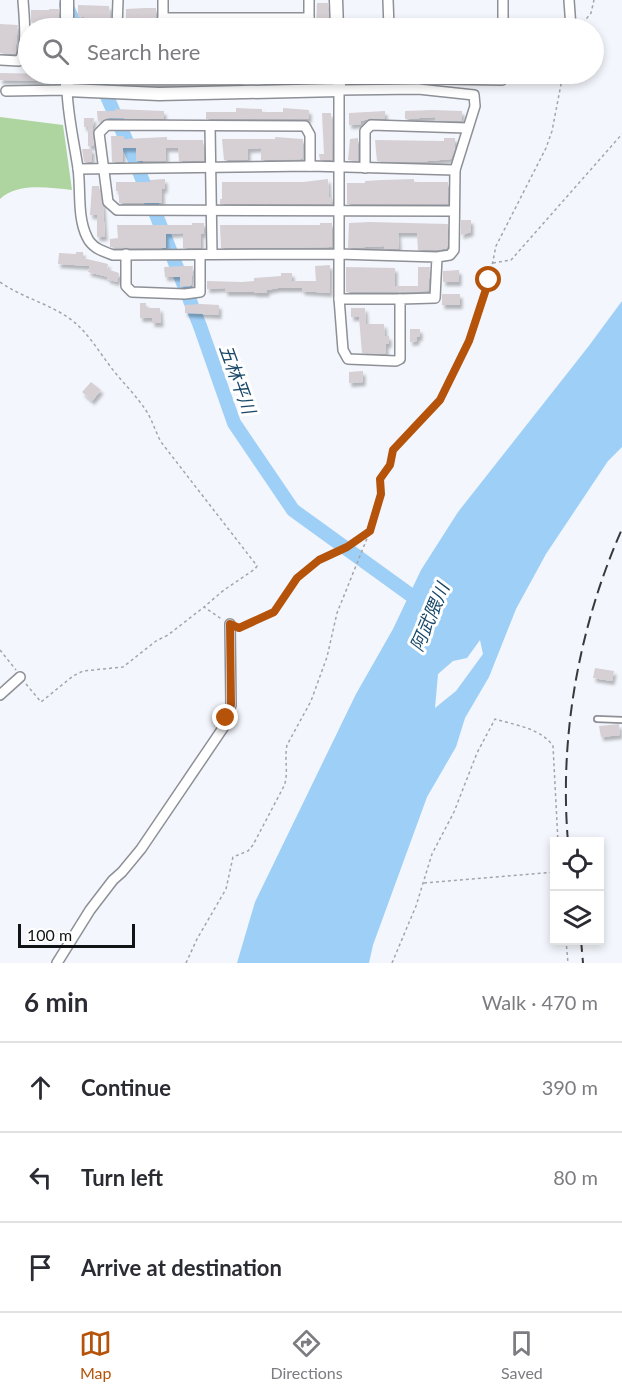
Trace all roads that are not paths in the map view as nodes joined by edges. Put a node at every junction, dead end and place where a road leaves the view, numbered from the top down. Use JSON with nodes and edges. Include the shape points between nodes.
{"nodes":[{"id":1,"x":23,"y":0,"type":"edge"},
{"id":2,"x":68,"y":0,"type":"edge"},
{"id":3,"x":118,"y":0,"type":"edge"},
{"id":4,"x":163,"y":0,"type":"edge"},
{"id":5,"x":309,"y":0,"type":"edge"},
{"id":6,"x":336,"y":0,"type":"edge"},
{"id":7,"x":388,"y":0,"type":"edge"},
{"id":8,"x":503,"y":0,"type":"edge"},
{"id":9,"x":569,"y":0,"type":"edge"},
{"id":10,"x":23,"y":18,"type":"edge"},
{"id":11,"x":67,"y":18,"type":"edge"},
{"id":12,"x":117,"y":18,"type":"edge"},
{"id":13,"x":163,"y":18,"type":"joint"},
{"id":14,"x":309,"y":18,"type":"joint"},
{"id":15,"x":337,"y":18,"type":"edge"},
{"id":16,"x":388,"y":18,"type":"edge"},
{"id":17,"x":503,"y":18,"type":"edge"},
{"id":18,"x":570,"y":18,"type":"edge"},
{"id":19,"x":0,"y":60,"type":"edge"},
{"id":20,"x":18,"y":61,"type":"edge"},
{"id":21,"x":67,"y":84,"type":"edge"},
{"id":22,"x":339,"y":84,"type":"edge"},
{"id":23,"x":67,"y":90,"type":"junction"},
{"id":24,"x":339,"y":90,"type":"junction"},
{"id":25,"x":6,"y":91,"type":"dead end"},
{"id":26,"x":210,"y":126,"type":"junction"},
{"id":27,"x":467,"y":128,"type":"junction"},
{"id":28,"x":310,"y":166,"type":"junction"},
{"id":29,"x":211,"y":167,"type":"junction"},
{"id":30,"x":338,"y":167,"type":"junction"},
{"id":31,"x":365,"y":168,"type":"junction"},
{"id":32,"x":78,"y":169,"type":"junction"},
{"id":33,"x":103,"y":169,"type":"junction"},
{"id":34,"x":456,"y":171,"type":"junction"},
{"id":35,"x":338,"y":209,"type":"junction"},
{"id":36,"x":210,"y":210,"type":"junction"},
{"id":37,"x":454,"y":211,"type":"junction"},
{"id":38,"x":126,"y":254,"type":"junction"},
{"id":39,"x":212,"y":254,"type":"junction"},
{"id":40,"x":338,"y":254,"type":"junction"},
{"id":41,"x":200,"y":255,"type":"junction"},
{"id":42,"x":437,"y":257,"type":"junction"},
{"id":43,"x":339,"y":299,"type":"junction"},
{"id":44,"x":400,"y":299,"type":"junction"},
{"id":45,"x":230,"y":624,"type":"road end"},
{"id":46,"x":20,"y":677,"type":"road end"},
{"id":47,"x":0,"y":695,"type":"edge"},
{"id":48,"x":597,"y":719,"type":"dead end"},
{"id":49,"x":622,"y":720,"type":"edge"},
{"id":50,"x":57,"y":963,"type":"edge"}],
"edges":[{"from":1,"to":10,"type":"street"},
{"from":2,"to":11,"type":"street"},
{"from":3,"to":12,"type":"street"},
{"from":4,"to":13,"type":"street"},
{"from":5,"to":14,"type":"street"},
{"from":6,"to":15,"type":"street"},
{"from":7,"to":16,"type":"street"},
{"from":8,"to":17,"type":"street"},
{"from":9,"to":18,"type":"street"},
{"from":13,"to":14,"type":"street"},
{"from":19,"to":20,"type":"street"},
{"from":21,"to":23,"type":"street"},
{"from":22,"to":24,"type":"street"},
{"from":23,"to":24,"type":"street","via":[[159,94]]},
{"from":23,"to":25,"type":"street"},
{"from":23,"to":32,"type":"street","via":[[68,119]]},
{"from":24,"to":27,"type":"street","via":[[468,93],[476,101]]},
{"from":24,"to":30,"type":"street"},
{"from":26,"to":28,"type":"street","via":[[305,126],[310,135]]},
{"from":26,"to":29,"type":"street"},
{"from":26,"to":33,"type":"street","via":[[107,125],[99,133]]},
{"from":27,"to":31,"type":"street","via":[[371,125],[364,131]]},
{"from":27,"to":34,"type":"street"},
{"from":28,"to":29,"type":"street"},
{"from":28,"to":30,"type":"street"},
{"from":29,"to":33,"type":"street"},
{"from":29,"to":36,"type":"street"},
{"from":30,"to":31,"type":"street"},
{"from":30,"to":35,"type":"street"},
{"from":31,"to":34,"type":"street"},
{"from":32,"to":33,"type":"street"},
{"from":32,"to":38,"type":"street","via":[[88,239],[103,252]]},
{"from":33,"to":36,"type":"street","via":[[108,202],[117,210]]},
{"from":34,"to":37,"type":"street"},
{"from":35,"to":36,"type":"street"},
{"from":35,"to":37,"type":"street"},
{"from":35,"to":40,"type":"street"},
{"from":36,"to":39,"type":"street"},
{"from":37,"to":42,"type":"street","via":[[453,253]]},
{"from":38,"to":41,"type":"street"},
{"from":38,"to":41,"type":"street","via":[[128,290],[185,294],[200,292]]},
{"from":39,"to":40,"type":"street"},
{"from":39,"to":41,"type":"street"},
{"from":40,"to":42,"type":"street"},
{"from":40,"to":43,"type":"street"},
{"from":42,"to":44,"type":"street","via":[[435,298]]},
{"from":43,"to":44,"type":"street"},
{"from":43,"to":44,"type":"street","via":[[343,350],[348,359],[396,361],[401,356]]},
{"from":45,"to":50,"type":"street","via":[[231,705],[223,728],[141,849],[90,910]]},
{"from":46,"to":47,"type":"street"},
{"from":48,"to":49,"type":"lane"}]}
